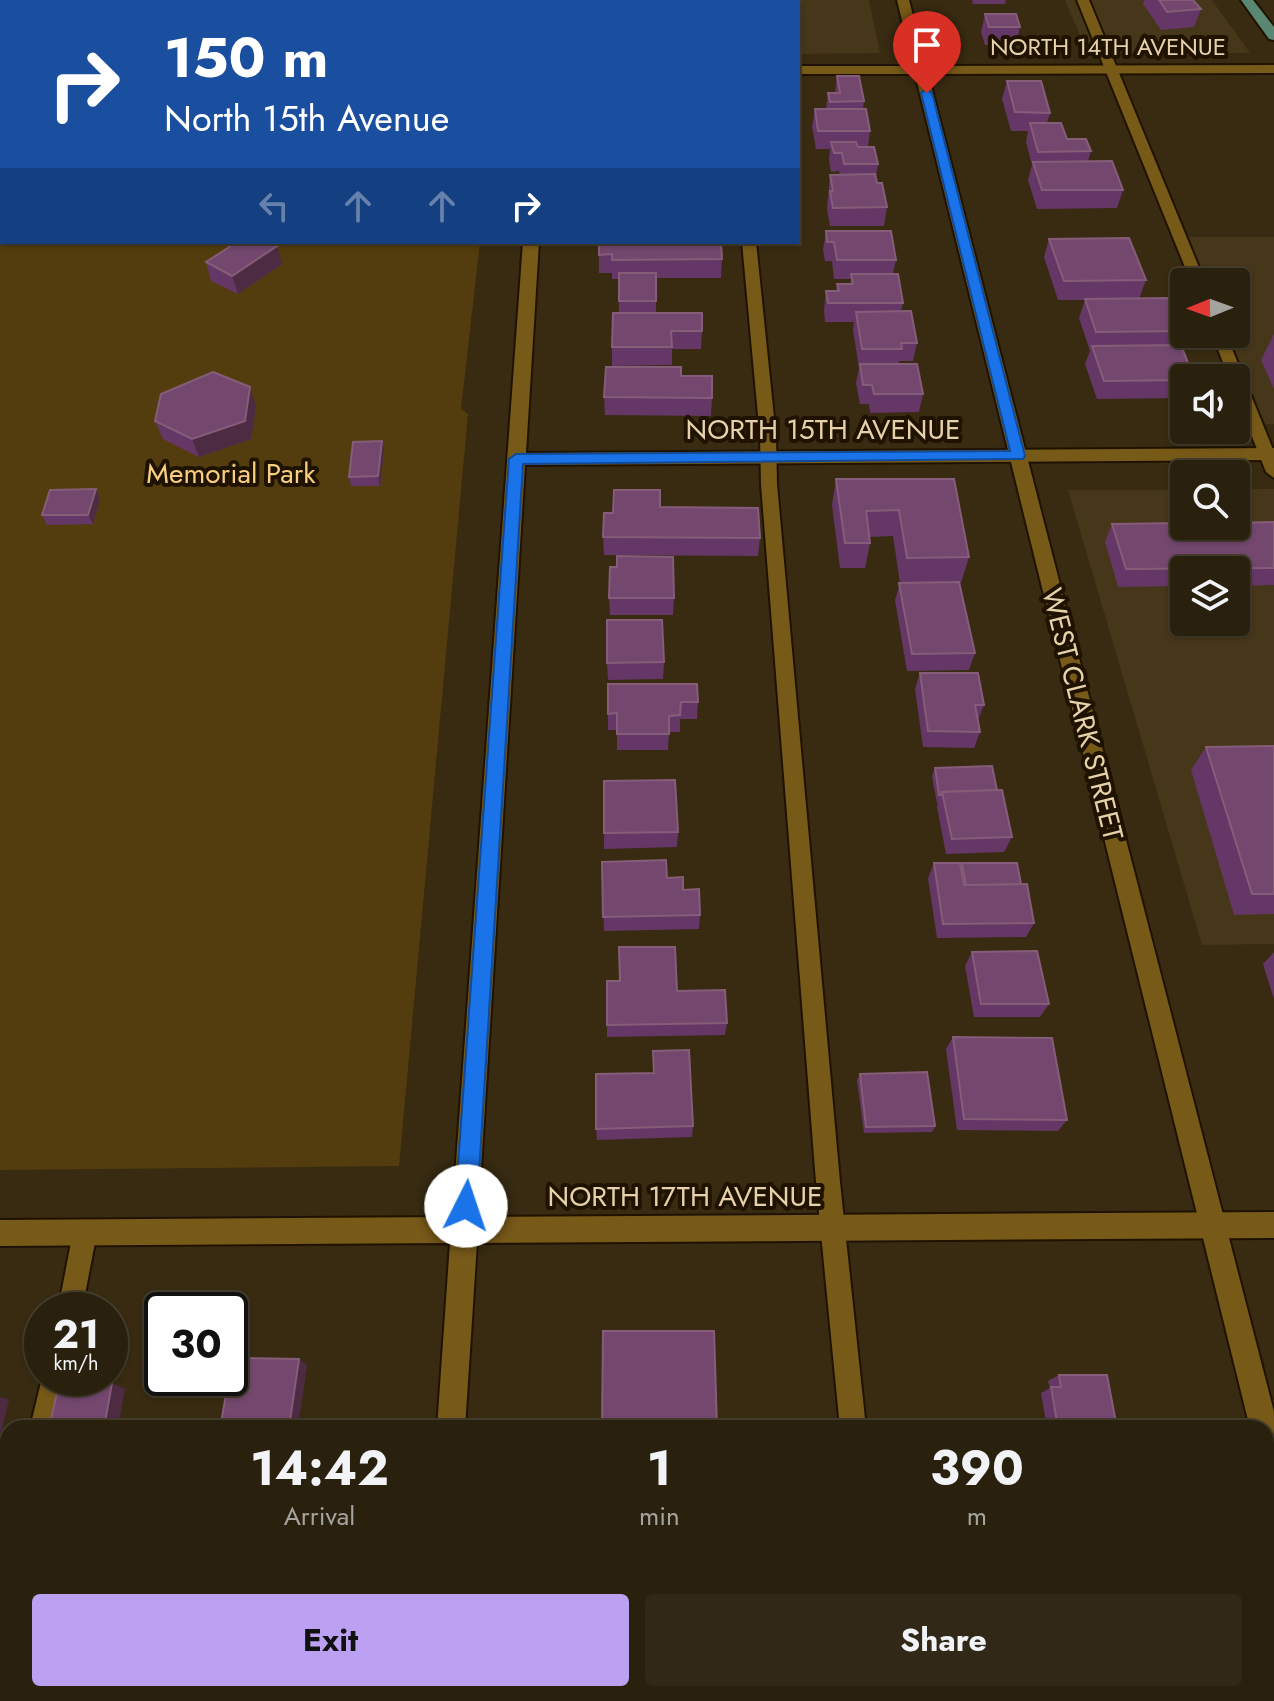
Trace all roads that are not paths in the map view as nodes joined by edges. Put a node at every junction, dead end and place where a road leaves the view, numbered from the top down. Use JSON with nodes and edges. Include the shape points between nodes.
{"nodes":[{"id":1,"x":903,"y":0,"type":"edge"},
{"id":2,"x":1083,"y":0,"type":"edge"},
{"id":3,"x":1247,"y":0,"type":"edge"},
{"id":4,"x":1274,"y":36,"type":"edge"},
{"id":5,"x":1111,"y":69,"type":"junction"},
{"id":6,"x":1274,"y":69,"type":"edge"},
{"id":7,"x":800,"y":70,"type":"edge"},
{"id":8,"x":921,"y":70,"type":"junction"},
{"id":9,"x":531,"y":244,"type":"edge"},
{"id":10,"x":749,"y":244,"type":"edge"},
{"id":11,"x":1192,"y":268,"type":"edge"},
{"id":12,"x":1225,"y":348,"type":"edge"},
{"id":13,"x":1270,"y":454,"type":"edge"},
{"id":14,"x":1018,"y":456,"type":"junction"},
{"id":15,"x":767,"y":457,"type":"junction"},
{"id":16,"x":516,"y":459,"type":"junction"},
{"id":17,"x":1274,"y":472,"type":"edge"},
{"id":18,"x":1212,"y":1224,"type":"junction"},
{"id":19,"x":1274,"y":1225,"type":"edge"},
{"id":20,"x":834,"y":1227,"type":"junction"},
{"id":21,"x":464,"y":1230,"type":"junction"},
{"id":22,"x":85,"y":1232,"type":"junction"},
{"id":23,"x":0,"y":1233,"type":"edge"},
{"id":24,"x":73,"y":1292,"type":"edge"},
{"id":25,"x":51,"y":1396,"type":"edge"},
{"id":26,"x":45,"y":1420,"type":"edge"},
{"id":27,"x":452,"y":1420,"type":"edge"},
{"id":28,"x":852,"y":1420,"type":"edge"},
{"id":29,"x":1262,"y":1420,"type":"edge"}],
"edges":[{"from":1,"to":8,"type":"street","name":"WEST CLARK STREET"},
{"from":2,"to":5,"type":"lane"},
{"from":3,"to":4,"type":"main road"},
{"from":5,"to":6,"type":"street","name":"NORTH 14TH AVENUE"},
{"from":5,"to":8,"type":"street","name":"NORTH 14TH AVENUE"},
{"from":5,"to":11,"type":"lane"},
{"from":7,"to":8,"type":"street","name":"NORTH 14TH AVENUE"},
{"from":8,"to":14,"type":"street","name":"WEST CLARK STREET"},
{"from":9,"to":16,"type":"street"},
{"from":10,"to":15,"type":"lane"},
{"from":12,"to":13,"type":"lane"},
{"from":13,"to":14,"type":"street","name":"NORTH 15TH AVENUE"},
{"from":13,"to":17,"type":"lane"},
{"from":14,"to":15,"type":"street","name":"NORTH 15TH AVENUE"},
{"from":14,"to":18,"type":"street","name":"WEST CLARK STREET"},
{"from":15,"to":16,"type":"street","name":"NORTH 15TH AVENUE"},
{"from":15,"to":20,"type":"lane"},
{"from":16,"to":21,"type":"street"},
{"from":18,"to":19,"type":"street","name":"NORTH 17TH AVENUE"},
{"from":18,"to":20,"type":"street","name":"NORTH 17TH AVENUE"},
{"from":18,"to":29,"type":"street","name":"WEST CLARK STREET"},
{"from":20,"to":21,"type":"street","name":"NORTH 17TH AVENUE"},
{"from":20,"to":28,"type":"lane"},
{"from":21,"to":22,"type":"street","name":"NORTH 17TH AVENUE"},
{"from":21,"to":27,"type":"street"},
{"from":22,"to":23,"type":"street","name":"NORTH 17TH AVENUE"},
{"from":22,"to":24,"type":"lane"},
{"from":25,"to":26,"type":"lane"}]}
